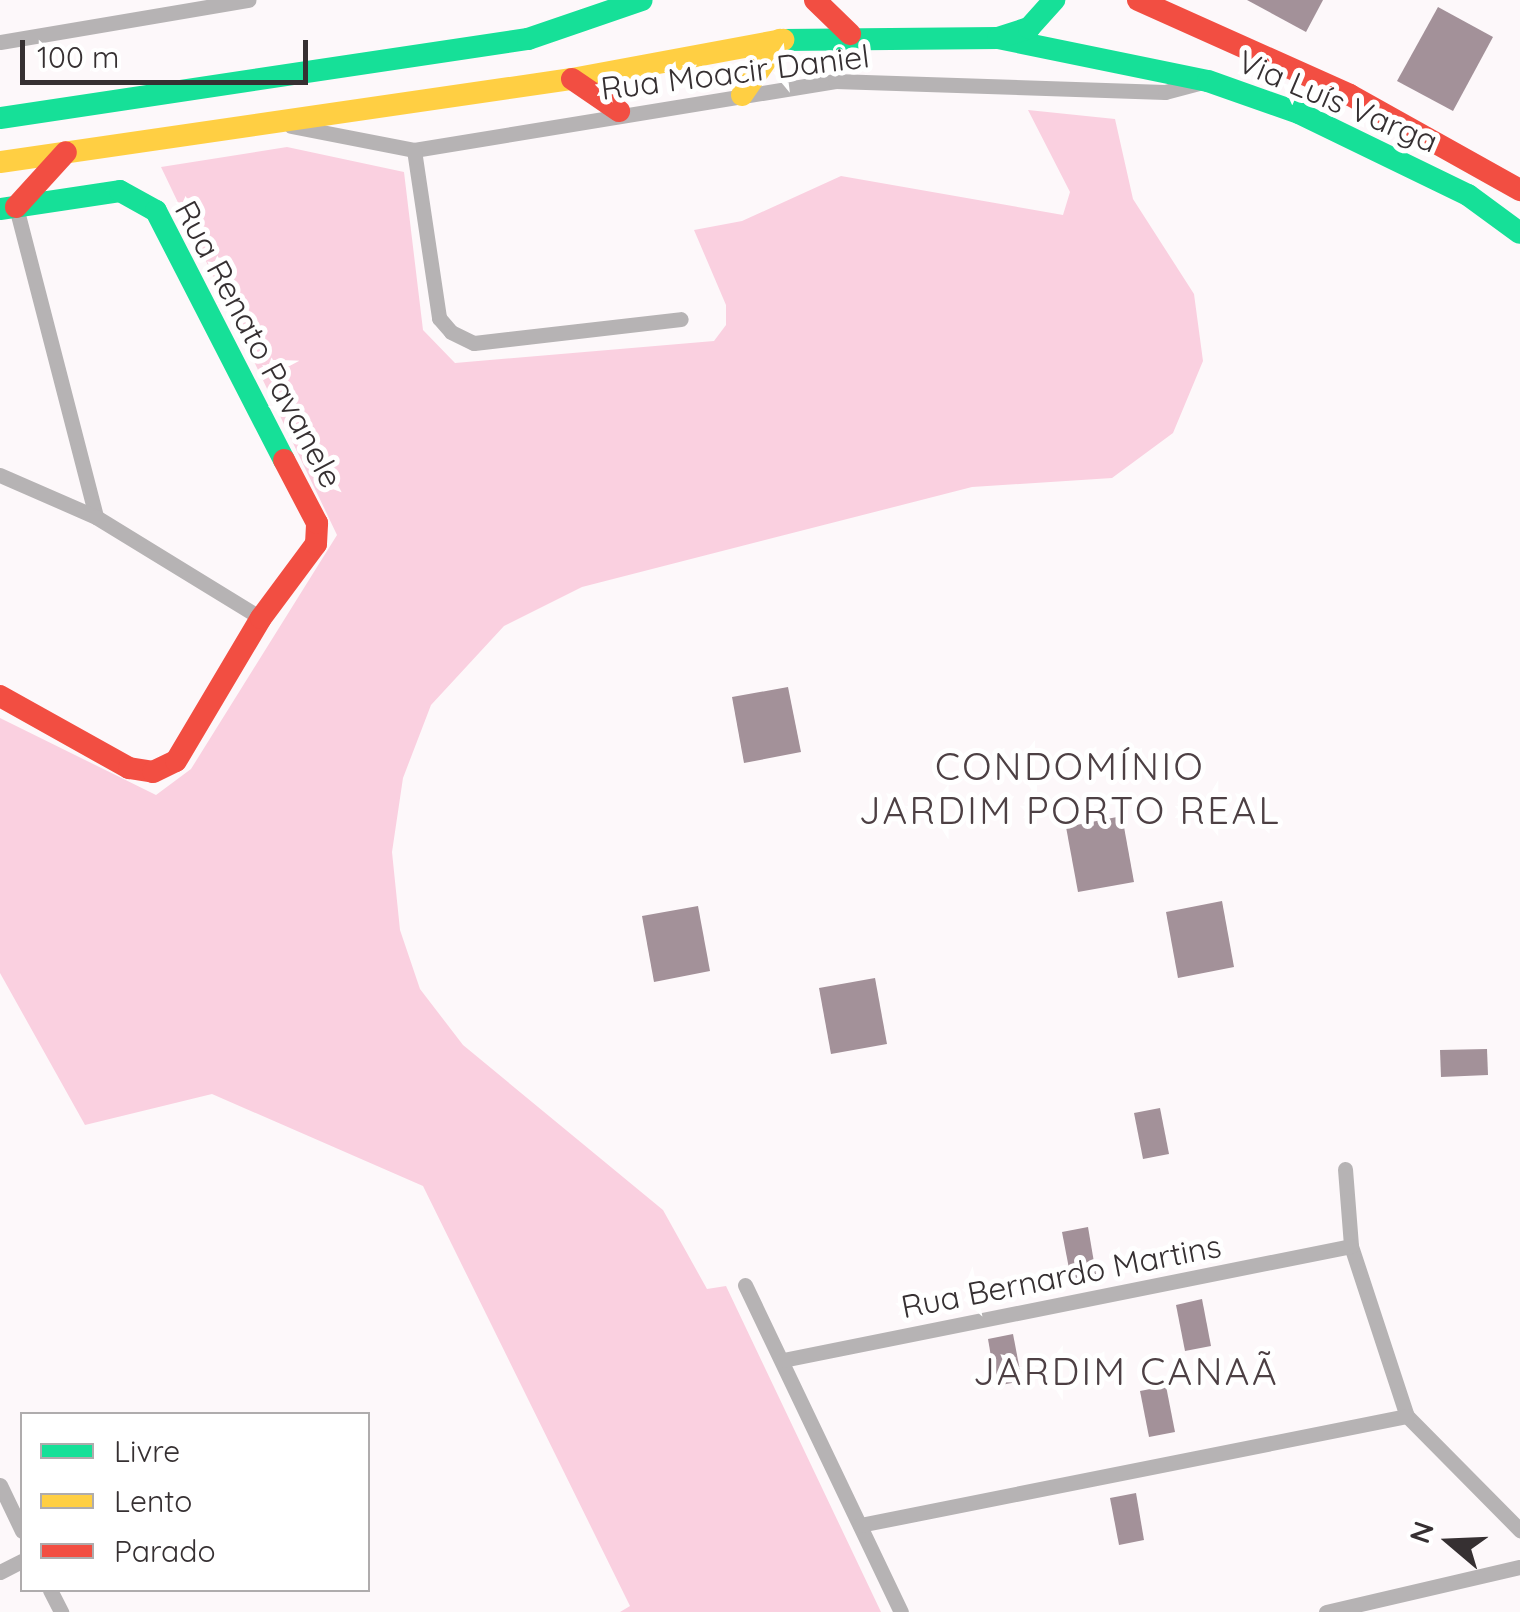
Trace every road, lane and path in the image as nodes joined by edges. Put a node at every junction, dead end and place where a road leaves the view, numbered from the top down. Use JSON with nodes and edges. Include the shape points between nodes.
{"nodes":[{"id":1,"x":248,"y":0,"type":"edge"},
{"id":2,"x":642,"y":0,"type":"edge"},
{"id":3,"x":815,"y":0,"type":"edge"},
{"id":4,"x":1054,"y":0,"type":"edge"},
{"id":5,"x":1138,"y":0,"type":"edge"},
{"id":6,"x":177,"y":6,"type":"edge"},
{"id":7,"x":850,"y":34,"type":"junction"},
{"id":8,"x":998,"y":38,"type":"junction"},
{"id":9,"x":780,"y":40,"type":"junction"},
{"id":10,"x":0,"y":42,"type":"edge"},
{"id":11,"x":572,"y":79,"type":"junction"},
{"id":12,"x":1208,"y":81,"type":"junction"},
{"id":13,"x":742,"y":96,"type":"junction"},
{"id":14,"x":619,"y":112,"type":"junction"},
{"id":15,"x":0,"y":118,"type":"edge"},
{"id":16,"x":273,"y":122,"type":"junction"},
{"id":17,"x":414,"y":150,"type":"junction"},
{"id":18,"x":66,"y":152,"type":"junction"},
{"id":19,"x":0,"y":162,"type":"edge"},
{"id":20,"x":1520,"y":190,"type":"edge"},
{"id":21,"x":8,"y":208,"type":"edge"},
{"id":22,"x":1520,"y":232,"type":"edge"},
{"id":23,"x":681,"y":319,"type":"dead end"},
{"id":24,"x":0,"y":475,"type":"edge"},
{"id":25,"x":96,"y":517,"type":"junction"},
{"id":26,"x":261,"y":618,"type":"junction"},
{"id":27,"x":0,"y":696,"type":"edge"},
{"id":28,"x":1345,"y":1169,"type":"dead end"},
{"id":29,"x":1351,"y":1246,"type":"junction"},
{"id":30,"x":744,"y":1285,"type":"dead end"},
{"id":31,"x":783,"y":1360,"type":"junction"},
{"id":32,"x":1407,"y":1416,"type":"junction"},
{"id":33,"x":0,"y":1485,"type":"edge"},
{"id":34,"x":860,"y":1525,"type":"junction"},
{"id":35,"x":20,"y":1528,"type":"edge"},
{"id":36,"x":1520,"y":1530,"type":"edge"},
{"id":37,"x":1520,"y":1568,"type":"edge"},
{"id":38,"x":901,"y":1612,"type":"edge"},
{"id":39,"x":1326,"y":1612,"type":"edge"}],
"edges":[{"from":1,"to":6,"type":"street"},
{"from":2,"to":15,"type":"main road","via":[[528,39]]},
{"from":3,"to":7,"type":"main road"},
{"from":4,"to":8,"type":"main road","via":[[1030,28]]},
{"from":5,"to":20,"type":"main road","name":"Via Luís Varga","via":[[1350,95]]},
{"from":6,"to":10,"type":"street"},
{"from":7,"to":8,"type":"main road","name":"Via Luís Varga"},
{"from":7,"to":9,"type":"main road","name":"Via Luís Varga"},
{"from":8,"to":12,"type":"main road","name":"Via Luís Varga"},
{"from":9,"to":11,"type":"main road","name":"Via Luís Varga"},
{"from":9,"to":13,"type":"main road"},
{"from":11,"to":14,"type":"main road"},
{"from":11,"to":16,"type":"main road","name":"Via Luís Varga"},
{"from":12,"to":13,"type":"street","name":"Rua Moacir Daniel","via":[[1166,92],[835,81]]},
{"from":12,"to":22,"type":"main road","name":"Via Luís Varga","via":[[1387,153]]},
{"from":13,"to":14,"type":"street","name":"Rua Moacir Daniel"},
{"from":14,"to":17,"type":"street","name":"Rua Moacir Daniel"},
{"from":16,"to":17,"type":"street","name":"Rua Moacir Daniel"},
{"from":16,"to":18,"type":"main road","name":"Via Luís Varga"},
{"from":17,"to":23,"type":"street","via":[[439,318],[452,332],[474,342]]},
{"from":18,"to":19,"type":"main road","name":"Via Luís Varga"},
{"from":18,"to":21,"type":"main road"},
{"from":21,"to":25,"type":"street"},
{"from":21,"to":26,"type":"main road","name":"Rua Renato Pavanele","via":[[120,191],[156,211],[317,524],[316,544]]},
{"from":24,"to":25,"type":"street"},
{"from":25,"to":26,"type":"street"},
{"from":26,"to":27,"type":"main road","via":[[176,761],[153,772],[129,768]]},
{"from":28,"to":29,"type":"street"},
{"from":29,"to":31,"type":"street","name":"Rua Bernardo Martins"},
{"from":29,"to":32,"type":"street"},
{"from":30,"to":31,"type":"street"},
{"from":31,"to":34,"type":"street"},
{"from":32,"to":34,"type":"street"},
{"from":32,"to":36,"type":"street"},
{"from":33,"to":35,"type":"street"},
{"from":34,"to":38,"type":"street"},
{"from":37,"to":39,"type":"street"}]}
